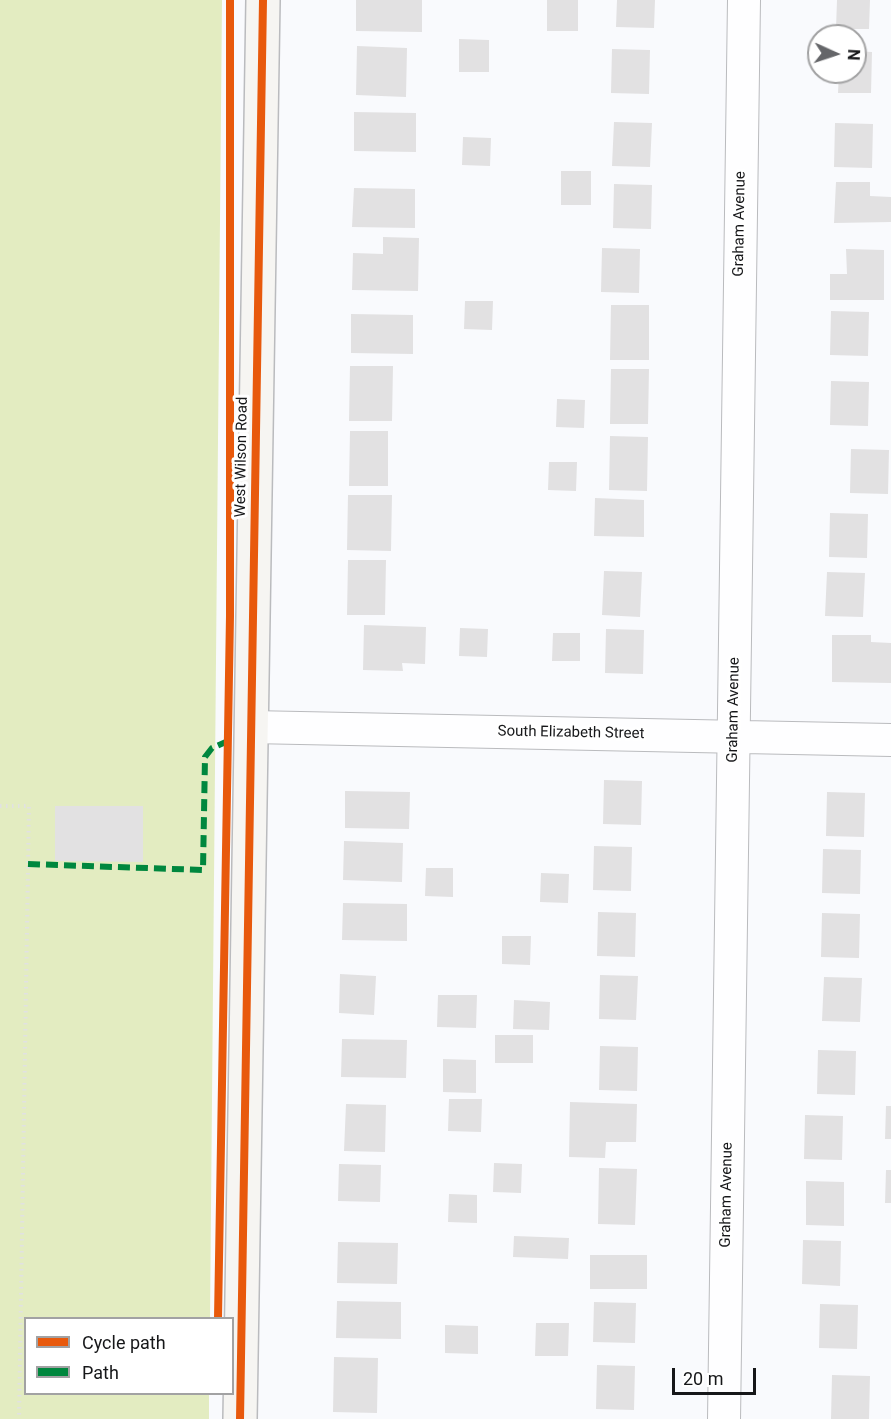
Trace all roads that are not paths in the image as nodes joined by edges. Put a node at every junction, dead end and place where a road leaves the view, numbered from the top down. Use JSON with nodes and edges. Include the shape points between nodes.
{"nodes":[{"id":1,"x":263,"y":0,"type":"edge"},
{"id":2,"x":744,"y":0,"type":"edge"},
{"id":3,"x":251,"y":727,"type":"junction"},
{"id":4,"x":734,"y":736,"type":"junction"},
{"id":5,"x":891,"y":740,"type":"edge"},
{"id":6,"x":240,"y":1419,"type":"edge"},
{"id":7,"x":724,"y":1419,"type":"edge"}],
"edges":[{"from":1,"to":3,"type":"street","name":"West Wilson Road"},
{"from":2,"to":4,"type":"street","name":"Graham Avenue"},
{"from":3,"to":4,"type":"street","name":"South Elizabeth Street"},
{"from":3,"to":6,"type":"street","name":"West Wilson Road"},
{"from":4,"to":5,"type":"street","name":"South Elizabeth Street"},
{"from":4,"to":7,"type":"street","name":"Graham Avenue"}]}
